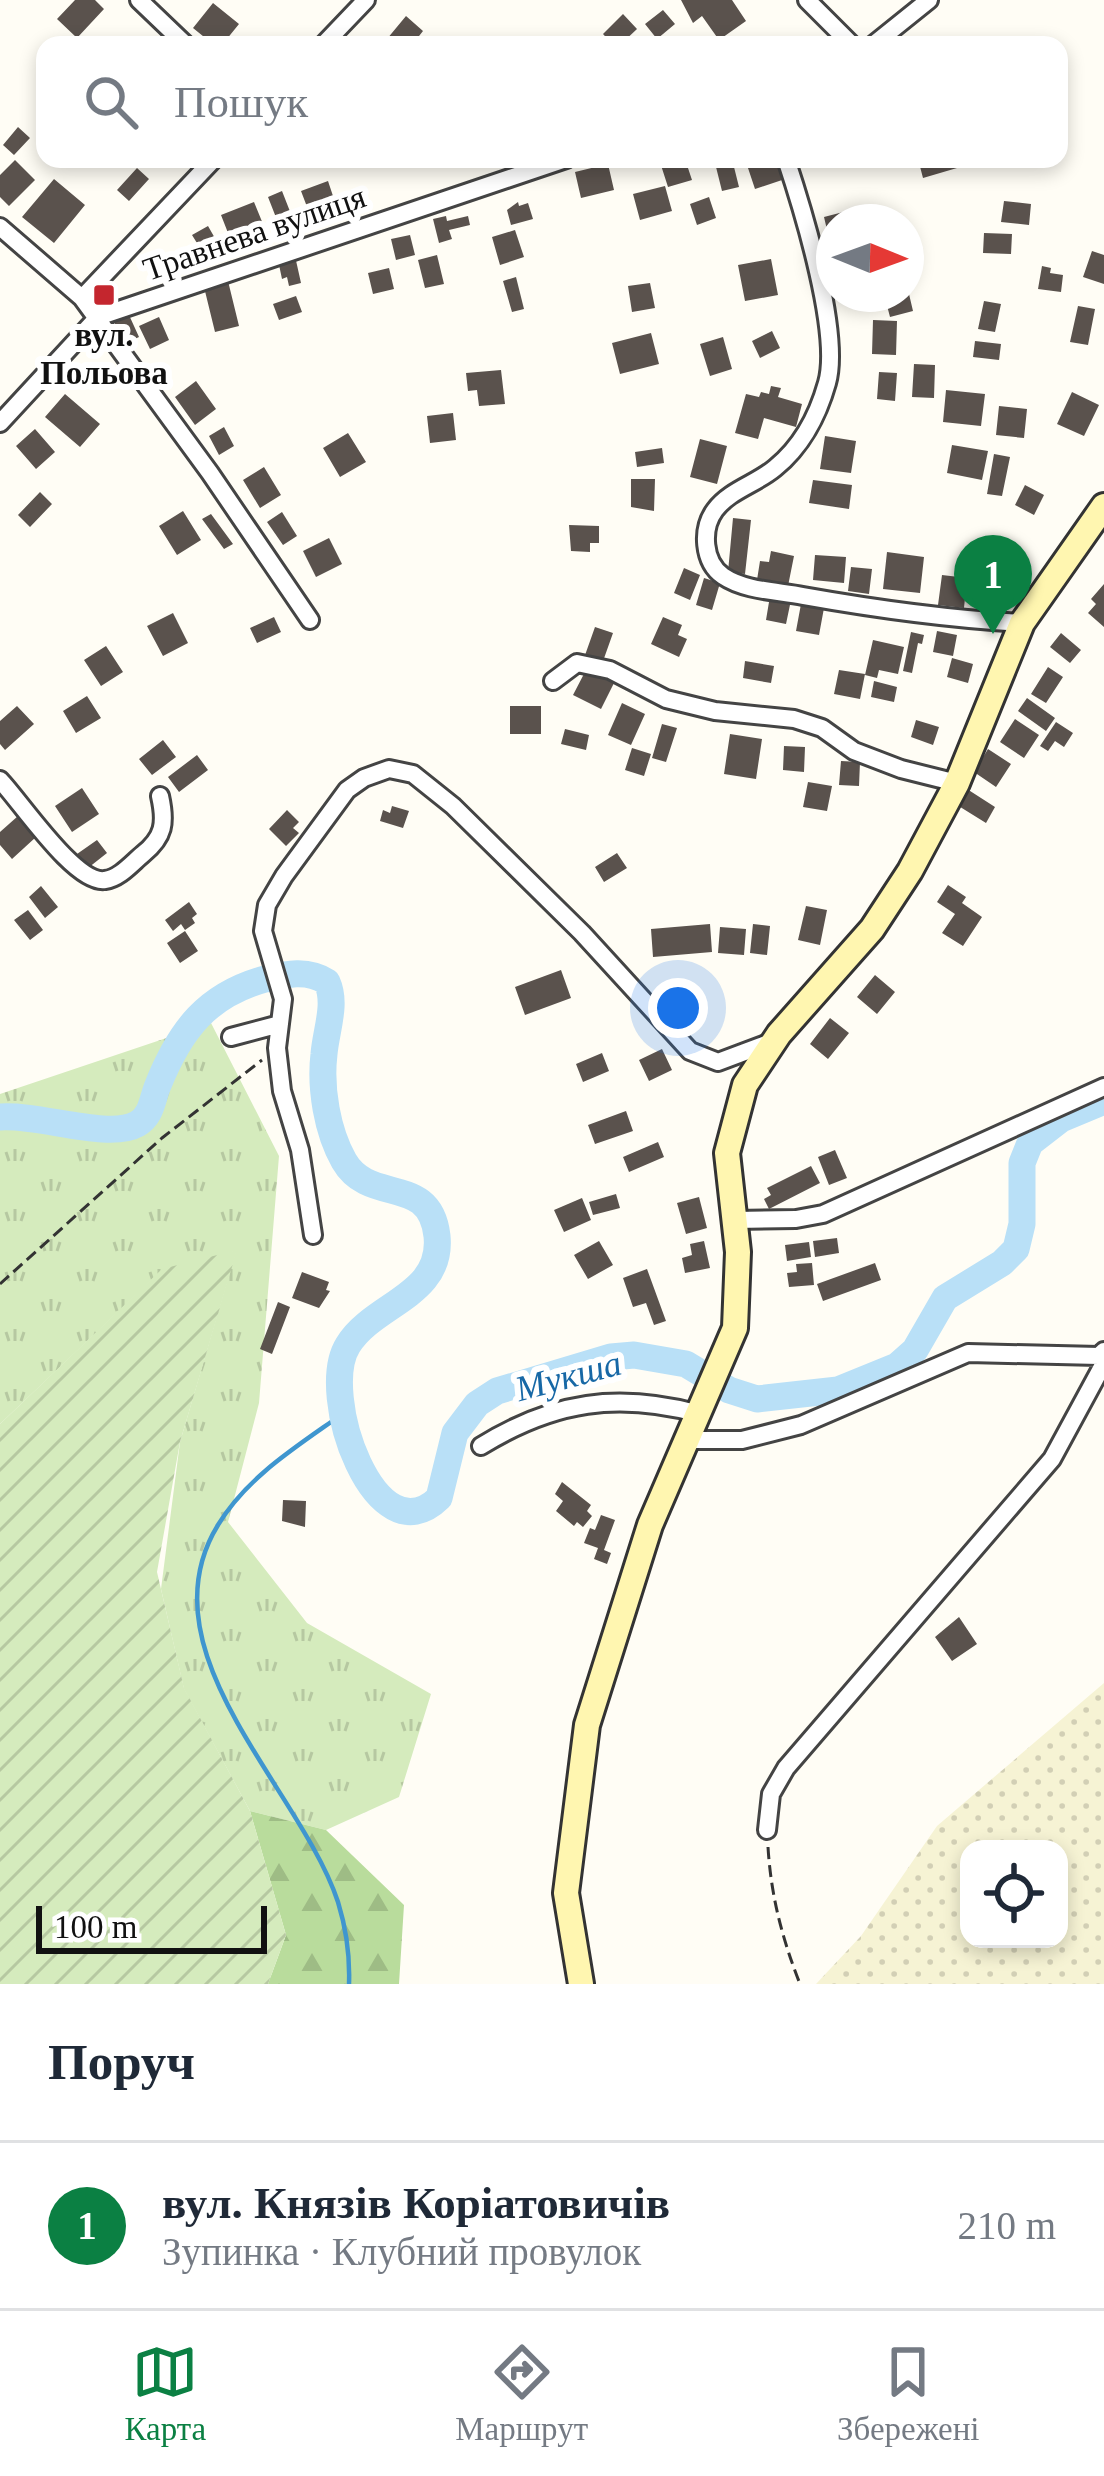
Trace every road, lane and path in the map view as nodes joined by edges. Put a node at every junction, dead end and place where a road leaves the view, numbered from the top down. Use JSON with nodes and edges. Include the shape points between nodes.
{"nodes":[{"id":1,"x":139,"y":0,"type":"edge"},
{"id":2,"x":366,"y":0,"type":"edge"},
{"id":3,"x":807,"y":0,"type":"edge"},
{"id":4,"x":929,"y":0,"type":"edge"},
{"id":5,"x":177,"y":36,"type":"edge"},
{"id":6,"x":332,"y":36,"type":"edge"},
{"id":7,"x":844,"y":36,"type":"edge"},
{"id":8,"x":884,"y":36,"type":"edge"},
{"id":9,"x":205,"y":168,"type":"edge"},
{"id":10,"x":539,"y":168,"type":"edge"},
{"id":11,"x":788,"y":168,"type":"edge"},
{"id":12,"x":0,"y":226,"type":"edge"},
{"id":13,"x":82,"y":298,"type":"junction"},
{"id":14,"x":98,"y":316,"type":"junction"},
{"id":15,"x":0,"y":423,"type":"edge"},
{"id":16,"x":1104,"y":506,"type":"edge"},
{"id":17,"x":310,"y":620,"type":"dead end"},
{"id":18,"x":1022,"y":622,"type":"junction"},
{"id":19,"x":553,"y":681,"type":"dead end"},
{"id":20,"x":957,"y":783,"type":"junction"},
{"id":21,"x":3,"y":791,"type":"edge"},
{"id":22,"x":160,"y":796,"type":"dead end"},
{"id":23,"x":280,"y":1024,"type":"junction"},
{"id":24,"x":231,"y":1037,"type":"dead end"},
{"id":25,"x":775,"y":1040,"type":"junction"},
{"id":26,"x":277,"y":1048,"type":"junction"},
{"id":27,"x":1104,"y":1088,"type":"edge"},
{"id":28,"x":735,"y":1220,"type":"junction"},
{"id":29,"x":313,"y":1235,"type":"dead end"},
{"id":30,"x":0,"y":1284,"type":"edge"},
{"id":31,"x":1103,"y":1357,"type":"edge"},
{"id":32,"x":702,"y":1409,"type":"junction"},
{"id":33,"x":689,"y":1441,"type":"junction"},
{"id":34,"x":481,"y":1445,"type":"dead end"},
{"id":35,"x":767,"y":1830,"type":"joint"},
{"id":36,"x":581,"y":1984,"type":"edge"},
{"id":37,"x":800,"y":1984,"type":"edge"}],
"edges":[{"from":1,"to":5,"type":"street"},
{"from":2,"to":6,"type":"street"},
{"from":3,"to":7,"type":"street"},
{"from":4,"to":8,"type":"street"},
{"from":9,"to":13,"type":"street"},
{"from":10,"to":14,"type":"street","name":"Травнева вулиця"},
{"from":11,"to":18,"type":"street","via":[[831,362],[794,448],[715,510],[709,560],[720,574],[759,588],[895,612]]},
{"from":12,"to":13,"type":"street"},
{"from":13,"to":14,"type":"street"},
{"from":14,"to":15,"type":"street","name":"Травнева вулиця"},
{"from":14,"to":17,"type":"street"},
{"from":16,"to":18,"type":"main road"},
{"from":18,"to":20,"type":"main road"},
{"from":19,"to":20,"type":"street","via":[[577,663],[610,670],[666,700],[794,719],[901,770]]},
{"from":20,"to":25,"type":"main road","via":[[872,929]]},
{"from":21,"to":22,"type":"street","via":[[67,859],[100,881],[158,842]]},
{"from":23,"to":24,"type":"street"},
{"from":23,"to":25,"type":"street","via":[[283,999],[263,931],[267,905],[347,790],[389,770],[413,774],[507,855],[690,1051],[718,1062]]},
{"from":23,"to":26,"type":"street"},
{"from":25,"to":28,"type":"main road","via":[[745,1085],[734,1120],[727,1153]]},
{"from":26,"to":29,"type":"street"},
{"from":26,"to":30,"type":"path","via":[[162,1138]]},
{"from":27,"to":28,"type":"street","via":[[824,1214]]},
{"from":28,"to":32,"type":"main road","via":[[735,1328]]},
{"from":31,"to":33,"type":"street","via":[[968,1353],[801,1425]]},
{"from":31,"to":35,"type":"street","via":[[1052,1459],[786,1768],[771,1794]]},
{"from":32,"to":33,"type":"main road"},
{"from":32,"to":34,"type":"street","via":[[625,1400],[579,1405]]},
{"from":33,"to":36,"type":"main road","via":[[650,1525],[587,1725],[566,1893]]},
{"from":35,"to":37,"type":"path","via":[[770,1887]]}]}
